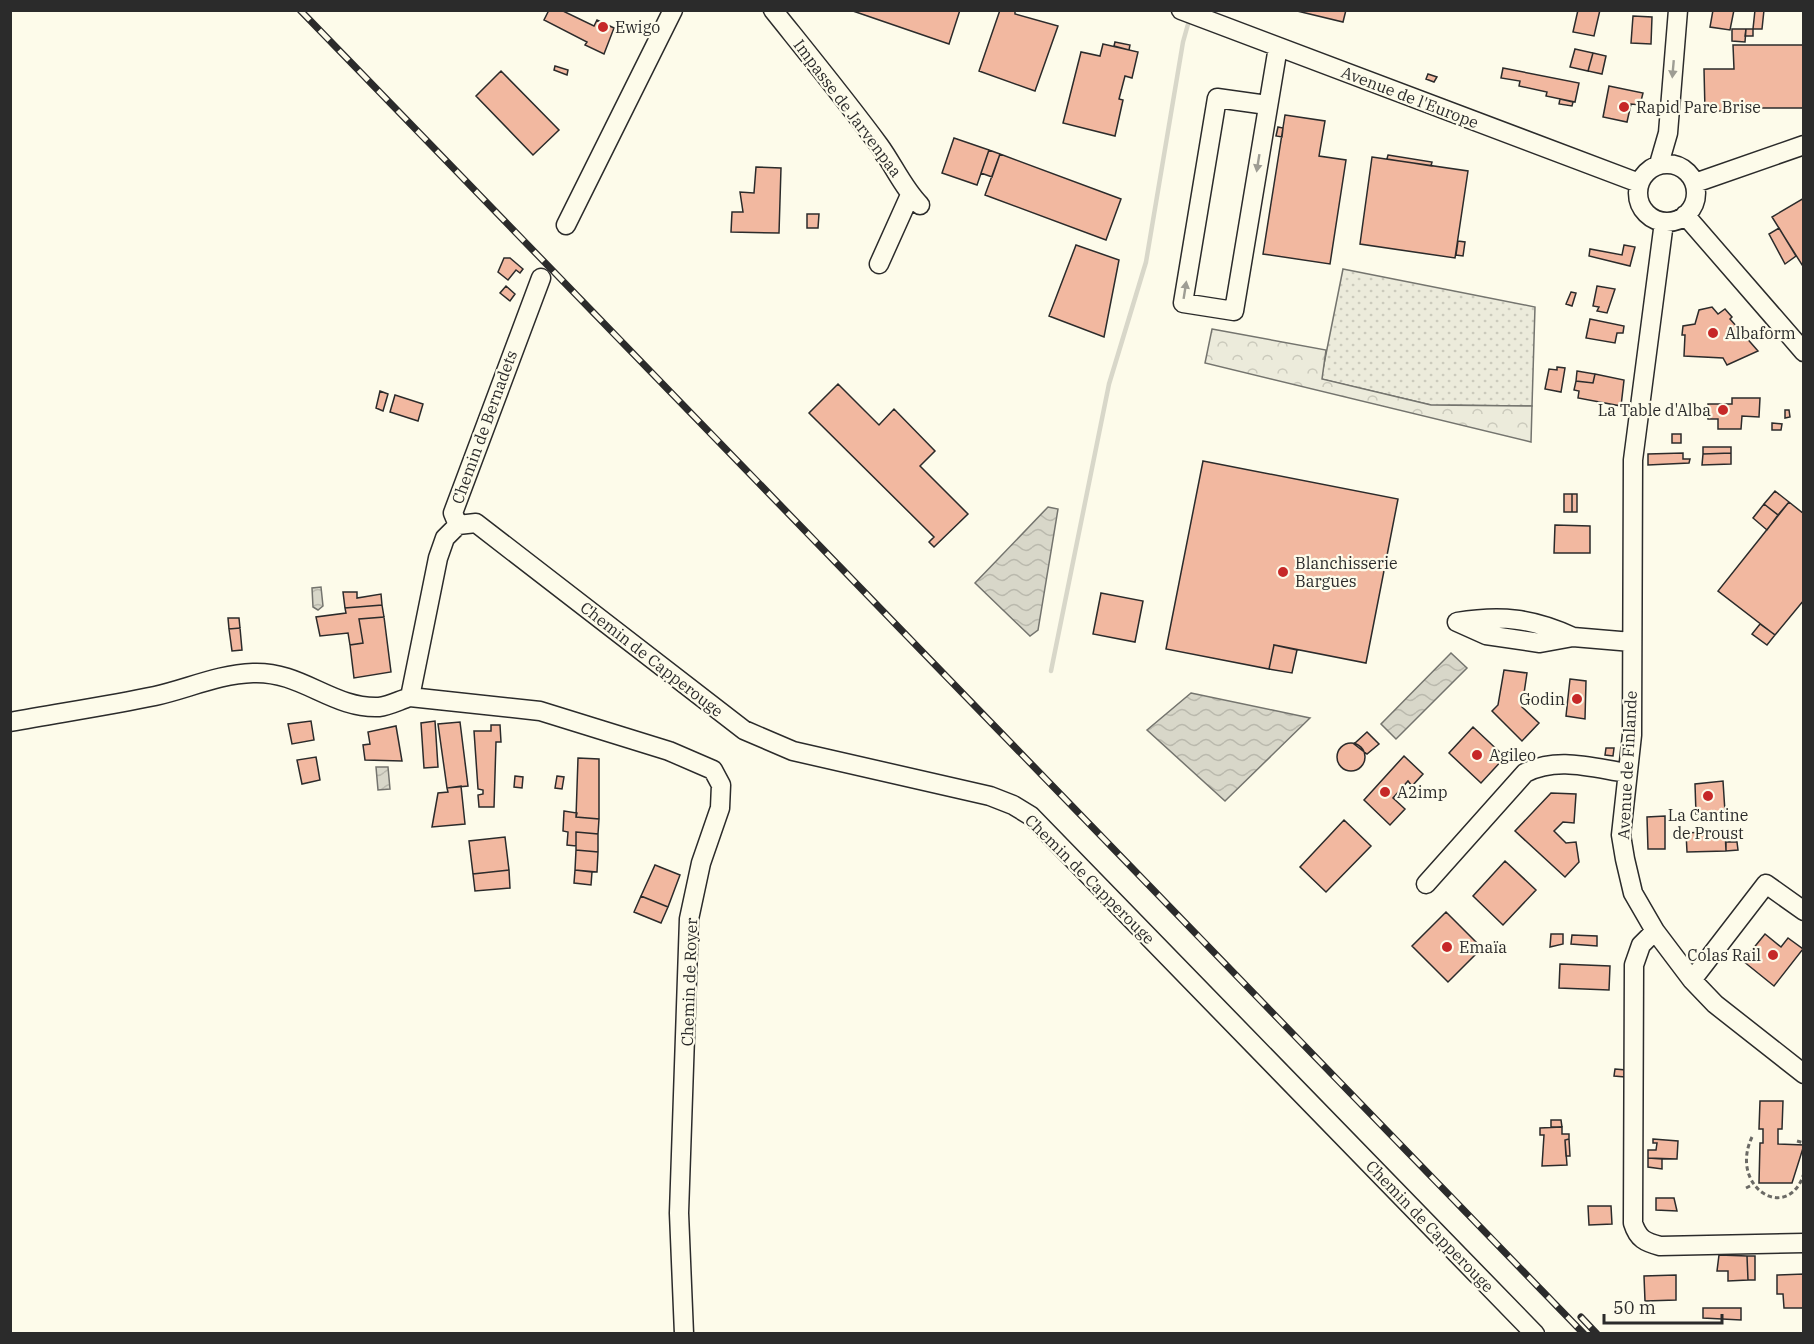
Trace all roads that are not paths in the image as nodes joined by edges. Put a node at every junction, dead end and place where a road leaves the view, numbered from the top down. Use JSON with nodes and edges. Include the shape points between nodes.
{"nodes":[{"id":1,"x":773,"y":10,"type":"edge"},
{"id":2,"x":1678,"y":10,"type":"edge"},
{"id":3,"x":670,"y":11,"type":"edge"},
{"id":4,"x":1190,"y":14,"type":"edge"},
{"id":5,"x":1278,"y":47,"type":"junction"},
{"id":6,"x":1267,"y":105,"type":"junction"},
{"id":7,"x":1803,"y":145,"type":"edge"},
{"id":8,"x":1659,"y":164,"type":"junction"},
{"id":9,"x":1639,"y":183,"type":"junction"},
{"id":10,"x":1695,"y":183,"type":"junction"},
{"id":11,"x":1685,"y":215,"type":"junction"},
{"id":12,"x":1664,"y":222,"type":"junction"},
{"id":13,"x":566,"y":225,"type":"dead end"},
{"id":14,"x":879,"y":264,"type":"dead end"},
{"id":15,"x":541,"y":278,"type":"dead end"},
{"id":16,"x":1803,"y":352,"type":"edge"},
{"id":17,"x":458,"y":525,"type":"junction"},
{"id":18,"x":1573,"y":637,"type":"junction"},
{"id":19,"x":1632,"y":642,"type":"junction"},
{"id":20,"x":410,"y":697,"type":"junction"},
{"id":21,"x":10,"y":722,"type":"edge"},
{"id":22,"x":1628,"y":774,"type":"junction"},
{"id":23,"x":1426,"y":884,"type":"dead end"},
{"id":24,"x":1803,"y":911,"type":"edge"},
{"id":25,"x":1654,"y":931,"type":"junction"},
{"id":26,"x":1692,"y":980,"type":"junction"},
{"id":27,"x":1803,"y":1074,"type":"edge"},
{"id":28,"x":1803,"y":1243,"type":"edge"},
{"id":29,"x":684,"y":1334,"type":"edge"},
{"id":30,"x":1535,"y":1334,"type":"edge"}],
"edges":[{"from":1,"to":14,"type":"street","name":"Impasse de Jarvenpaa","via":[[894,165],[915,200]]},
{"from":2,"to":8,"type":"street","one_way":true,"via":[[1668,133]]},
{"from":3,"to":13,"type":"street"},
{"from":4,"to":5,"type":"street","name":"Avenue de l'Europe"},
{"from":5,"to":6,"type":"street"},
{"from":5,"to":9,"type":"street","name":"Avenue de l'Europe"},
{"from":6,"to":6,"type":"street","one_way":true,"via":[[1234,311],[1183,303],[1217,98]]},
{"from":7,"to":10,"type":"street"},
{"from":8,"to":9,"type":"street","via":[[1647,171]]},
{"from":8,"to":10,"type":"street","via":[[1684,169]]},
{"from":9,"to":12,"type":"street","via":[[1642,209]]},
{"from":10,"to":11,"type":"street","via":[[1695,201]]},
{"from":11,"to":12,"type":"street"},
{"from":11,"to":16,"type":"street"},
{"from":12,"to":19,"type":"street","name":"Avenue de Finlande","via":[[1633,460]]},
{"from":15,"to":17,"type":"street","name":"Chemin de Bernadets","via":[[453,513]]},
{"from":17,"to":20,"type":"street","name":"Chemin de Bernadets","via":[[445,538],[438,558]]},
{"from":17,"to":30,"type":"street","name":"Chemin de Capperouge","via":[[476,523],[744,730],[793,751],[990,796],[1031,816]]},
{"from":18,"to":18,"type":"street","via":[[1540,643],[1486,635],[1457,622],[1492,616],[1543,623]]},
{"from":18,"to":19,"type":"street"},
{"from":19,"to":22,"type":"street","name":"Avenue de Finlande"},
{"from":20,"to":21,"type":"street","via":[[381,707],[356,705],[271,673],[234,674],[156,695]]},
{"from":20,"to":29,"type":"street","name":"Chemin de Royer","via":[[540,711],[669,751],[713,770],[721,785],[720,808],[701,863],[689,919],[679,1213]]},
{"from":22,"to":23,"type":"street","via":[[1555,763],[1525,773]]},
{"from":22,"to":25,"type":"street","name":"Avenue de Finlande","via":[[1621,835],[1634,893]]},
{"from":24,"to":26,"type":"street","via":[[1766,884]]},
{"from":25,"to":26,"type":"street","name":"Avenue de Finlande"},
{"from":25,"to":28,"type":"street","via":[[1641,945],[1634,965],[1636,1234],[1644,1242],[1660,1246]]},
{"from":26,"to":27,"type":"street","name":"Avenue de Finlande","via":[[1715,1004]]}]}
